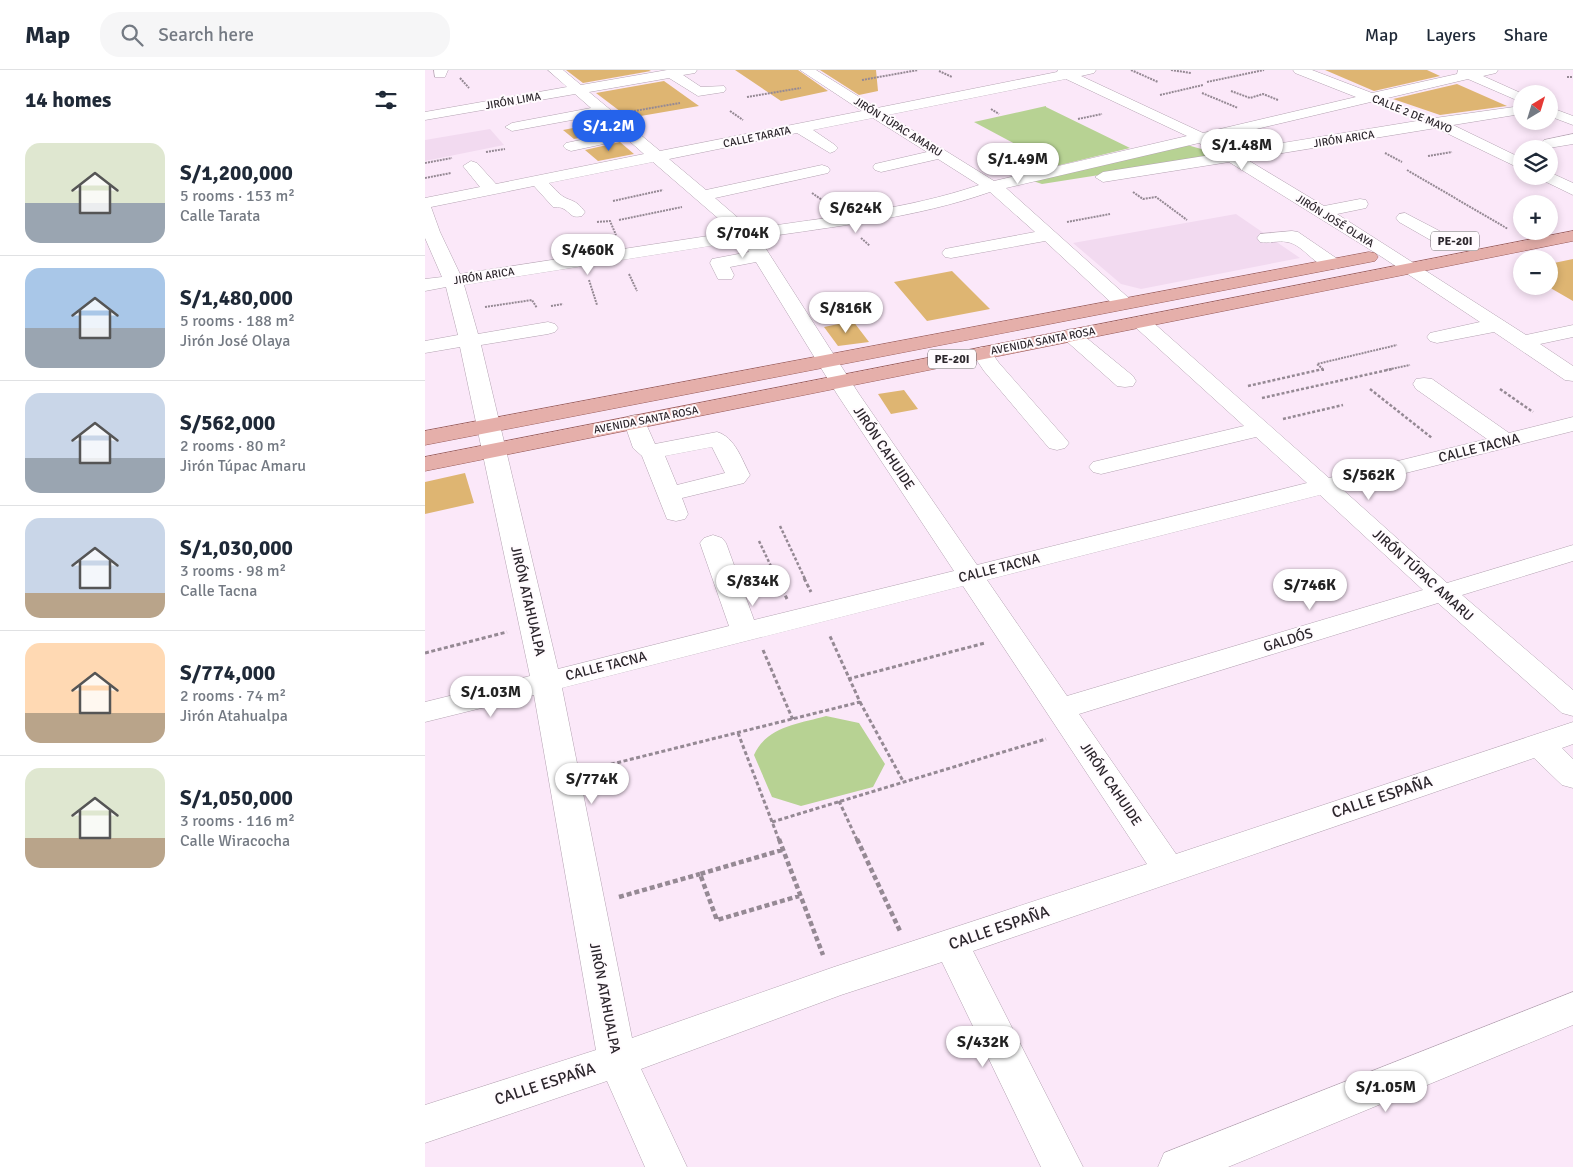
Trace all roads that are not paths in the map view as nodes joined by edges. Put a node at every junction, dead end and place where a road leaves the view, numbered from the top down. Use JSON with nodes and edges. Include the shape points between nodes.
{"nodes":[{"id":1,"x":555,"y":70,"type":"edge"},
{"id":2,"x":690,"y":70,"type":"edge"},
{"id":3,"x":807,"y":70,"type":"edge"},
{"id":4,"x":1089,"y":70,"type":"edge"},
{"id":5,"x":1300,"y":70,"type":"edge"},
{"id":6,"x":1491,"y":70,"type":"edge"},
{"id":7,"x":1064,"y":72,"type":"edge"},
{"id":8,"x":1464,"y":72,"type":"edge"},
{"id":9,"x":671,"y":73,"type":"junction"},
{"id":10,"x":1420,"y":73,"type":"dead end"},
{"id":11,"x":719,"y":89,"type":"dead end"},
{"id":12,"x":578,"y":90,"type":"junction"},
{"id":13,"x":1513,"y":94,"type":"edge"},
{"id":14,"x":1371,"y":98,"type":"junction"},
{"id":15,"x":519,"y":100,"type":"junction"},
{"id":16,"x":1566,"y":103,"type":"dead end"},
{"id":17,"x":1558,"y":104,"type":"edge"},
{"id":18,"x":1395,"y":107,"type":"dead end"},
{"id":19,"x":1181,"y":110,"type":"dead end"},
{"id":20,"x":1513,"y":111,"type":"edge"},
{"id":21,"x":1410,"y":112,"type":"dead end"},
{"id":22,"x":606,"y":113,"type":"junction"},
{"id":23,"x":875,"y":113,"type":"junction"},
{"id":24,"x":1558,"y":115,"type":"edge"},
{"id":25,"x":425,"y":116,"type":"edge"},
{"id":26,"x":537,"y":116,"type":"dead end"},
{"id":27,"x":1156,"y":116,"type":"junction"},
{"id":28,"x":1573,"y":121,"type":"edge"},
{"id":29,"x":1439,"y":124,"type":"junction"},
{"id":30,"x":512,"y":127,"type":"dead end"},
{"id":31,"x":800,"y":128,"type":"junction"},
{"id":32,"x":631,"y":134,"type":"junction"},
{"id":33,"x":1200,"y":138,"type":"junction"},
{"id":34,"x":1573,"y":139,"type":"edge"},
{"id":35,"x":1558,"y":142,"type":"edge"},
{"id":36,"x":571,"y":146,"type":"dead end"},
{"id":37,"x":830,"y":148,"type":"dead end"},
{"id":38,"x":942,"y":154,"type":"junction"},
{"id":39,"x":658,"y":157,"type":"junction"},
{"id":40,"x":1231,"y":157,"type":"junction"},
{"id":41,"x":1513,"y":160,"type":"edge"},
{"id":42,"x":881,"y":167,"type":"dead end"},
{"id":43,"x":464,"y":169,"type":"road end"},
{"id":44,"x":822,"y":170,"type":"dead end"},
{"id":45,"x":739,"y":174,"type":"dead end"},
{"id":46,"x":1109,"y":177,"type":"junction"},
{"id":47,"x":538,"y":181,"type":"junction"},
{"id":48,"x":1558,"y":182,"type":"edge"},
{"id":49,"x":754,"y":185,"type":"junction"},
{"id":50,"x":492,"y":190,"type":"junction"},
{"id":51,"x":999,"y":190,"type":"junction"},
{"id":52,"x":1123,"y":190,"type":"dead end"},
{"id":53,"x":1573,"y":190,"type":"edge"},
{"id":54,"x":706,"y":199,"type":"junction"},
{"id":55,"x":425,"y":203,"type":"edge"},
{"id":56,"x":1360,"y":204,"type":"dead end"},
{"id":57,"x":425,"y":210,"type":"edge"},
{"id":58,"x":576,"y":212,"type":"dead end"},
{"id":59,"x":1320,"y":212,"type":"junction"},
{"id":60,"x":1405,"y":218,"type":"dead end"},
{"id":61,"x":1511,"y":230,"type":"road end"},
{"id":62,"x":1045,"y":231,"type":"junction"},
{"id":63,"x":747,"y":234,"type":"junction"},
{"id":64,"x":1573,"y":236,"type":"edge"},
{"id":65,"x":1267,"y":238,"type":"dead end"},
{"id":66,"x":1447,"y":242,"type":"junction"},
{"id":67,"x":1067,"y":251,"type":"junction"},
{"id":68,"x":951,"y":253,"type":"dead end"},
{"id":69,"x":1388,"y":254,"type":"junction"},
{"id":70,"x":1047,"y":255,"type":"dead end"},
{"id":71,"x":760,"y":256,"type":"junction"},
{"id":72,"x":1332,"y":264,"type":"junction"},
{"id":73,"x":1410,"y":268,"type":"junction"},
{"id":74,"x":725,"y":275,"type":"dead end"},
{"id":75,"x":453,"y":280,"type":"junction"},
{"id":76,"x":425,"y":285,"type":"edge"},
{"id":77,"x":1124,"y":304,"type":"junction"},
{"id":78,"x":1141,"y":322,"type":"junction"},
{"id":79,"x":1496,"y":324,"type":"junction"},
{"id":80,"x":548,"y":328,"type":"dead end"},
{"id":81,"x":1573,"y":331,"type":"edge"},
{"id":82,"x":1071,"y":336,"type":"junction"},
{"id":83,"x":1437,"y":337,"type":"dead end"},
{"id":84,"x":470,"y":340,"type":"junction"},
{"id":85,"x":1522,"y":342,"type":"junction"},
{"id":86,"x":425,"y":347,"type":"edge"},
{"id":87,"x":981,"y":354,"type":"junction"},
{"id":88,"x":833,"y":371,"type":"junction"},
{"id":89,"x":1420,"y":374,"type":"road end"},
{"id":90,"x":1573,"y":376,"type":"edge"},
{"id":91,"x":1125,"y":381,"type":"dead end"},
{"id":92,"x":635,"y":422,"type":"junction"},
{"id":93,"x":1565,"y":426,"type":"edge"},
{"id":94,"x":1258,"y":427,"type":"junction"},
{"id":95,"x":425,"y":438,"type":"edge"},
{"id":96,"x":492,"y":438,"type":"junction"},
{"id":97,"x":1505,"y":441,"type":"junction"},
{"id":98,"x":1057,"y":443,"type":"dead end"},
{"id":99,"x":652,"y":452,"type":"junction"},
{"id":100,"x":425,"y":464,"type":"edge"},
{"id":101,"x":1101,"y":467,"type":"dead end"},
{"id":102,"x":1324,"y":487,"type":"junction"},
{"id":103,"x":713,"y":543,"type":"dead end"},
{"id":104,"x":1573,"y":553,"type":"edge"},
{"id":105,"x":970,"y":575,"type":"junction"},
{"id":106,"x":1443,"y":593,"type":"junction"},
{"id":107,"x":749,"y":630,"type":"junction"},
{"id":108,"x":546,"y":681,"type":"junction"},
{"id":109,"x":1573,"y":706,"type":"edge"},
{"id":110,"x":425,"y":712,"type":"edge"},
{"id":111,"x":1067,"y":720,"type":"junction"},
{"id":112,"x":1573,"y":733,"type":"edge"},
{"id":113,"x":1539,"y":745,"type":"junction"},
{"id":114,"x":1573,"y":777,"type":"edge"},
{"id":115,"x":1168,"y":869,"type":"junction"},
{"id":116,"x":951,"y":944,"type":"junction"},
{"id":117,"x":1573,"y":1008,"type":"edge"},
{"id":118,"x":617,"y":1060,"type":"junction"},
{"id":119,"x":425,"y":1124,"type":"edge"},
{"id":120,"x":666,"y":1167,"type":"edge"},
{"id":121,"x":1062,"y":1167,"type":"edge"},
{"id":122,"x":1179,"y":1167,"type":"edge"}],
"edges":[{"from":1,"to":12,"type":"street","name":"JIRÓN CAHUIDE"},
{"from":2,"to":9,"type":"street","name":"JIRÓN LIMA"},
{"from":3,"to":23,"type":"street","name":"JIRÓN TÚPAC AMARU"},
{"from":4,"to":7,"type":"street","name":"CALLE TARATA"},
{"from":5,"to":14,"type":"street","name":"CALLE 2 DE MAYO"},
{"from":6,"to":8,"type":"street","name":"JIRÓN ARICA"},
{"from":7,"to":23,"type":"street","name":"CALLE TARATA"},
{"from":7,"to":27,"type":"street","name":"JIRÓN JOSÉ OLAYA"},
{"from":8,"to":10,"type":"street"},
{"from":8,"to":13,"type":"street"},
{"from":8,"to":14,"type":"street","name":"JIRÓN ARICA"},
{"from":9,"to":11,"type":"street","via":[[698,92]]},
{"from":9,"to":12,"type":"street","name":"JIRÓN LIMA"},
{"from":12,"to":15,"type":"street","name":"JIRÓN LIMA"},
{"from":12,"to":22,"type":"street","name":"JIRÓN CAHUIDE"},
{"from":14,"to":18,"type":"street","name":"CALLE 2 DE MAYO"},
{"from":14,"to":33,"type":"street","name":"JIRÓN ARICA"},
{"from":15,"to":25,"type":"street","name":"JIRÓN LIMA"},
{"from":15,"to":26,"type":"street"},
{"from":16,"to":17,"type":"street"},
{"from":19,"to":27,"type":"street"},
{"from":20,"to":29,"type":"street","name":"JIRÓN ARICA"},
{"from":21,"to":29,"type":"street","name":"CALLE 2 DE MAYO"},
{"from":22,"to":30,"type":"street"},
{"from":22,"to":32,"type":"street","name":"JIRÓN CAHUIDE"},
{"from":23,"to":31,"type":"street","name":"CALLE TARATA"},
{"from":23,"to":38,"type":"street","name":"JIRÓN TÚPAC AMARU"},
{"from":24,"to":28,"type":"street"},
{"from":27,"to":33,"type":"street","name":"JIRÓN JOSÉ OLAYA"},
{"from":29,"to":40,"type":"street","name":"JIRÓN ARICA"},
{"from":29,"to":41,"type":"street","name":"CALLE 2 DE MAYO"},
{"from":31,"to":37,"type":"street"},
{"from":31,"to":39,"type":"street","name":"CALLE TARATA"},
{"from":32,"to":36,"type":"street"},
{"from":32,"to":39,"type":"street","name":"JIRÓN CAHUIDE"},
{"from":33,"to":40,"type":"street","name":"JIRÓN JOSÉ OLAYA"},
{"from":33,"to":51,"type":"street","name":"JIRÓN ARICA"},
{"from":34,"to":35,"type":"street"},
{"from":38,"to":42,"type":"street"},
{"from":38,"to":51,"type":"street","name":"JIRÓN TÚPAC AMARU"},
{"from":39,"to":47,"type":"street","name":"CALLE TARATA"},
{"from":39,"to":54,"type":"street","name":"JIRÓN CAHUIDE"},
{"from":40,"to":46,"type":"street","name":"JIRÓN ARICA"},
{"from":40,"to":59,"type":"street","name":"JIRÓN JOSÉ OLAYA"},
{"from":43,"to":50,"type":"street"},
{"from":44,"to":49,"type":"street"},
{"from":45,"to":49,"type":"street"},
{"from":46,"to":51,"type":"street","name":"JIRÓN ARICA"},
{"from":46,"to":52,"type":"street"},
{"from":47,"to":50,"type":"street","name":"CALLE TARATA"},
{"from":47,"to":58,"type":"street","via":[[559,203],[566,202]]},
{"from":48,"to":53,"type":"street"},
{"from":49,"to":54,"type":"street"},
{"from":50,"to":55,"type":"street","name":"CALLE TARATA"},
{"from":51,"to":62,"type":"street","name":"JIRÓN TÚPAC AMARU"},
{"from":51,"to":63,"type":"street","name":"JIRÓN ARICA","via":[[880,214]]},
{"from":54,"to":63,"type":"street","name":"JIRÓN CAHUIDE"},
{"from":56,"to":59,"type":"street"},
{"from":57,"to":75,"type":"street","name":"JIRÓN ATAHUALPA","via":[[431,232]]},
{"from":59,"to":69,"type":"street","name":"JIRÓN JOSÉ OLAYA"},
{"from":60,"to":66,"type":"street"},
{"from":61,"to":66,"type":"main road","name":"AVENIDA SANTA ROSA","number":"PE-20I"},
{"from":62,"to":67,"type":"street","name":"JIRÓN TÚPAC AMARU"},
{"from":62,"to":68,"type":"street"},
{"from":63,"to":71,"type":"street","name":"JIRÓN CAHUIDE"},
{"from":63,"to":75,"type":"street","name":"JIRÓN ARICA"},
{"from":64,"to":73,"type":"main road","name":"AVENIDA SANTA ROSA","number":"PE-20I"},
{"from":65,"to":72,"type":"street","via":[[1292,236]]},
{"from":66,"to":69,"type":"main road","name":"AVENIDA SANTA ROSA","number":"PE-20I"},
{"from":67,"to":70,"type":"street"},
{"from":67,"to":77,"type":"street","name":"JIRÓN TÚPAC AMARU"},
{"from":69,"to":72,"type":"main road","name":"AVENIDA SANTA ROSA","number":"PE-20I"},
{"from":69,"to":73,"type":"street","name":"JIRÓN JOSÉ OLAYA"},
{"from":71,"to":74,"type":"street","via":[[719,263]]},
{"from":71,"to":88,"type":"street","name":"JIRÓN CAHUIDE"},
{"from":72,"to":77,"type":"main road","name":"AVENIDA SANTA ROSA","number":"PE-20I"},
{"from":73,"to":78,"type":"main road","name":"AVENIDA SANTA ROSA","number":"PE-20I"},
{"from":73,"to":79,"type":"street","name":"JIRÓN JOSÉ OLAYA"},
{"from":75,"to":76,"type":"street","name":"JIRÓN ARICA"},
{"from":75,"to":84,"type":"street","name":"JIRÓN ATAHUALPA"},
{"from":77,"to":88,"type":"main road","name":"AVENIDA SANTA ROSA","number":"PE-20I"},
{"from":78,"to":82,"type":"main road","name":"AVENIDA SANTA ROSA","number":"PE-20I"},
{"from":78,"to":94,"type":"street","name":"JIRÓN TÚPAC AMARU"},
{"from":79,"to":83,"type":"street"},
{"from":79,"to":85,"type":"street","name":"JIRÓN JOSÉ OLAYA"},
{"from":80,"to":84,"type":"street"},
{"from":81,"to":85,"type":"street"},
{"from":82,"to":87,"type":"main road","name":"AVENIDA SANTA ROSA","number":"PE-20I"},
{"from":82,"to":91,"type":"street"},
{"from":84,"to":86,"type":"street"},
{"from":84,"to":96,"type":"street","name":"JIRÓN ATAHUALPA"},
{"from":85,"to":90,"type":"street","name":"JIRÓN JOSÉ OLAYA"},
{"from":87,"to":88,"type":"main road","name":"AVENIDA SANTA ROSA","number":"PE-20I"},
{"from":87,"to":98,"type":"street"},
{"from":88,"to":92,"type":"main road","name":"AVENIDA SANTA ROSA","number":"PE-20I"},
{"from":88,"to":96,"type":"main road","name":"AVENIDA SANTA ROSA","number":"PE-20I"},
{"from":88,"to":105,"type":"street","name":"JIRÓN CAHUIDE"},
{"from":89,"to":97,"type":"street"},
{"from":92,"to":96,"type":"main road","name":"AVENIDA SANTA ROSA","number":"PE-20I"},
{"from":92,"to":99,"type":"street","via":[[645,448]]},
{"from":93,"to":97,"type":"street","name":"CALLE TACNA"},
{"from":94,"to":101,"type":"street"},
{"from":94,"to":102,"type":"street","name":"JIRÓN TÚPAC AMARU"},
{"from":95,"to":96,"type":"main road","name":"AVENIDA SANTA ROSA","number":"PE-20I"},
{"from":96,"to":100,"type":"main road","name":"AVENIDA SANTA ROSA","number":"PE-20I"},
{"from":96,"to":108,"type":"street","name":"JIRÓN ATAHUALPA"},
{"from":97,"to":102,"type":"street","name":"CALLE TACNA"},
{"from":99,"to":99,"type":"street","via":[[673,504],[738,475],[717,439]]},
{"from":102,"to":105,"type":"street","name":"CALLE TACNA"},
{"from":102,"to":106,"type":"street","name":"JIRÓN TÚPAC AMARU"},
{"from":103,"to":107,"type":"street"},
{"from":104,"to":106,"type":"street","name":"GALDÓS"},
{"from":105,"to":107,"type":"street","name":"CALLE TACNA"},
{"from":105,"to":111,"type":"street","name":"JIRÓN CAHUIDE"},
{"from":106,"to":109,"type":"street","name":"JIRÓN TÚPAC AMARU"},
{"from":106,"to":111,"type":"street","name":"GALDÓS"},
{"from":107,"to":108,"type":"street","name":"CALLE TACNA"},
{"from":108,"to":110,"type":"street","name":"CALLE TACNA"},
{"from":108,"to":118,"type":"street","name":"JIRÓN ATAHUALPA"},
{"from":111,"to":115,"type":"street","name":"JIRÓN CAHUIDE"},
{"from":112,"to":113,"type":"street","name":"CALLE ESPAÑA"},
{"from":113,"to":114,"type":"street"},
{"from":113,"to":115,"type":"street","name":"CALLE ESPAÑA"},
{"from":115,"to":116,"type":"street","name":"CALLE ESPAÑA"},
{"from":116,"to":118,"type":"street","name":"CALLE ESPAÑA","via":[[833,982]]},
{"from":116,"to":121,"type":"street"},
{"from":117,"to":122,"type":"street"},
{"from":118,"to":119,"type":"street","name":"CALLE ESPAÑA"},
{"from":118,"to":120,"type":"street","name":"JIRÓN ATAHUALPA"}]}
